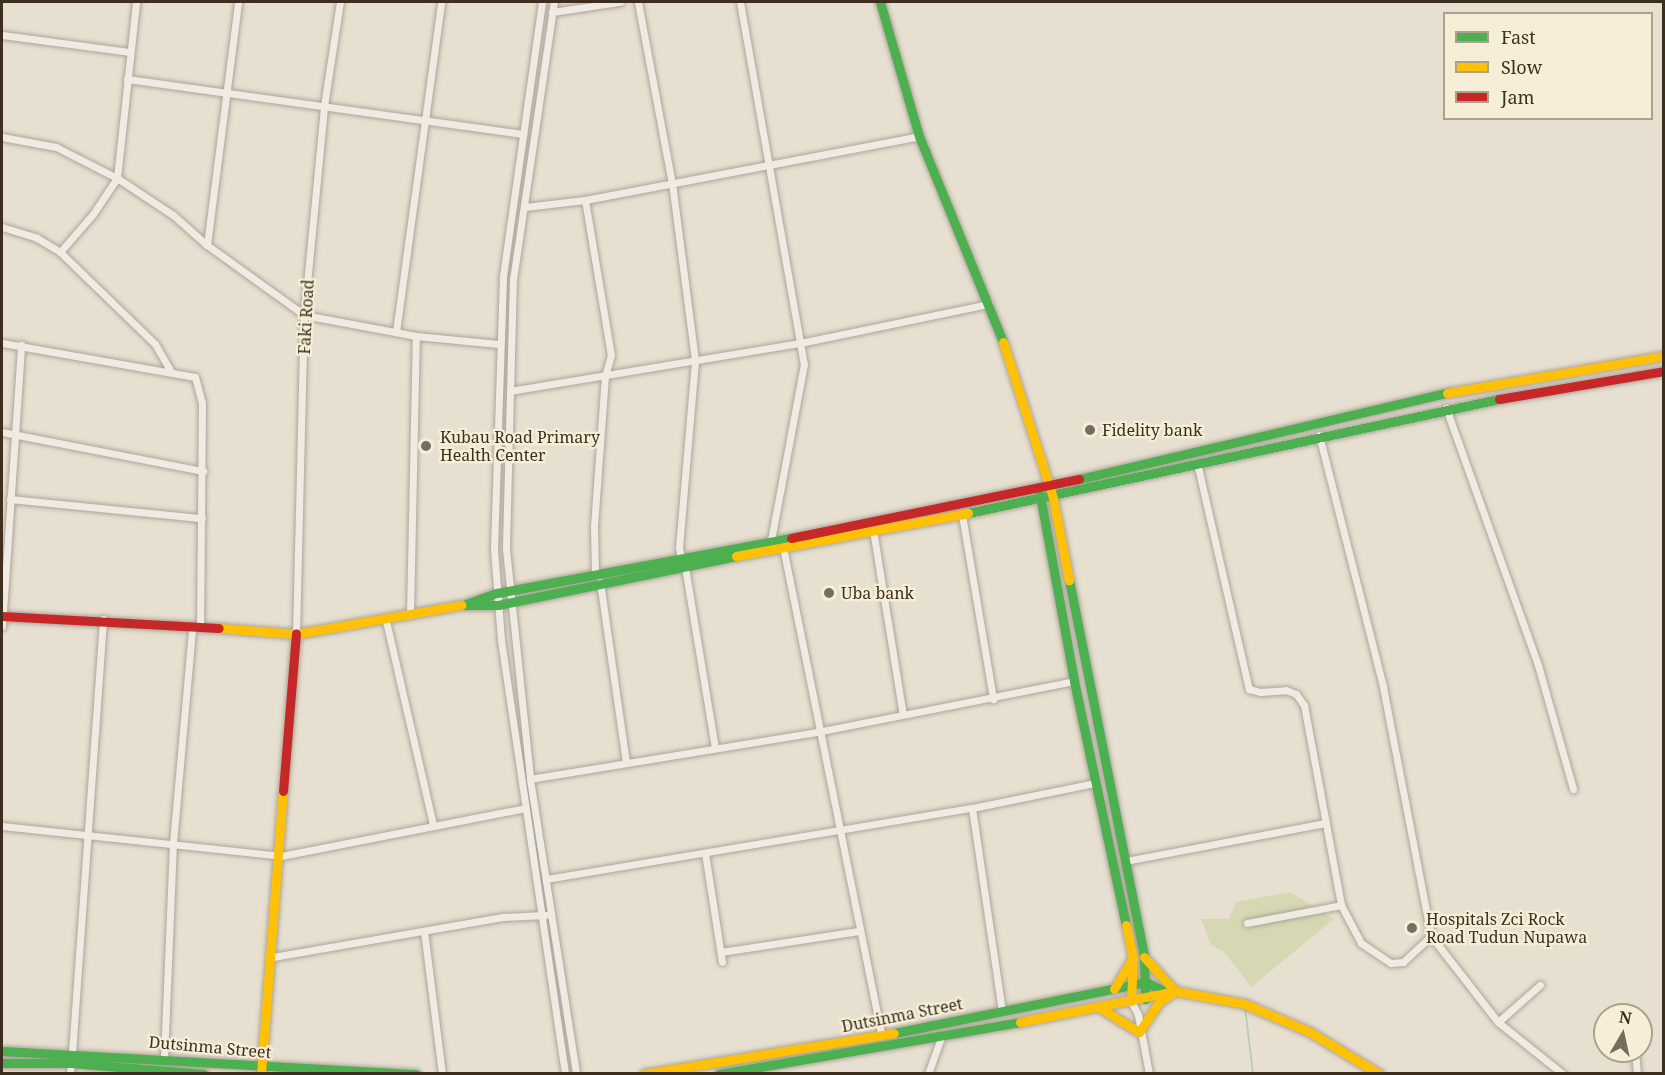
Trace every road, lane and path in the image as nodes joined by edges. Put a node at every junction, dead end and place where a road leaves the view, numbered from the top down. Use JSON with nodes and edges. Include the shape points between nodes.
{"nodes":[{"id":1,"x":136,"y":2,"type":"edge"},
{"id":2,"x":238,"y":2,"type":"edge"},
{"id":3,"x":340,"y":2,"type":"edge"},
{"id":4,"x":441,"y":2,"type":"edge"},
{"id":5,"x":542,"y":2,"type":"edge"},
{"id":6,"x":554,"y":2,"type":"edge"},
{"id":7,"x":620,"y":2,"type":"edge"},
{"id":8,"x":638,"y":2,"type":"edge"},
{"id":9,"x":741,"y":2,"type":"edge"},
{"id":10,"x":880,"y":2,"type":"edge"},
{"id":11,"x":552,"y":12,"type":"junction"},
{"id":12,"x":2,"y":35,"type":"edge"},
{"id":13,"x":129,"y":52,"type":"junction"},
{"id":14,"x":127,"y":79,"type":"junction"},
{"id":15,"x":531,"y":81,"type":"junction"},
{"id":16,"x":543,"y":82,"type":"junction"},
{"id":17,"x":229,"y":93,"type":"junction"},
{"id":18,"x":324,"y":106,"type":"junction"},
{"id":19,"x":423,"y":118,"type":"junction"},
{"id":20,"x":523,"y":134,"type":"junction"},
{"id":21,"x":919,"y":136,"type":"junction"},
{"id":22,"x":2,"y":137,"type":"edge"},
{"id":23,"x":771,"y":163,"type":"junction"},
{"id":24,"x":117,"y":178,"type":"junction"},
{"id":25,"x":672,"y":183,"type":"junction"},
{"id":26,"x":585,"y":200,"type":"junction"},
{"id":27,"x":525,"y":207,"type":"junction"},
{"id":28,"x":2,"y":227,"type":"edge"},
{"id":29,"x":207,"y":245,"type":"junction"},
{"id":30,"x":60,"y":252,"type":"junction"},
{"id":31,"x":989,"y":304,"type":"junction"},
{"id":32,"x":304,"y":315,"type":"junction"},
{"id":33,"x":396,"y":332,"type":"junction"},
{"id":34,"x":416,"y":336,"type":"junction"},
{"id":35,"x":800,"y":342,"type":"junction"},
{"id":36,"x":2,"y":343,"type":"edge"},
{"id":37,"x":499,"y":344,"type":"junction"},
{"id":38,"x":21,"y":345,"type":"junction"},
{"id":39,"x":1664,"y":356,"type":"edge"},
{"id":40,"x":695,"y":360,"type":"junction"},
{"id":41,"x":170,"y":370,"type":"junction"},
{"id":42,"x":1664,"y":371,"type":"edge"},
{"id":43,"x":605,"y":376,"type":"junction"},
{"id":44,"x":510,"y":391,"type":"junction"},
{"id":45,"x":1446,"y":408,"type":"junction"},
{"id":46,"x":2,"y":432,"type":"edge"},
{"id":47,"x":16,"y":433,"type":"junction"},
{"id":48,"x":1319,"y":435,"type":"junction"},
{"id":49,"x":1198,"y":467,"type":"junction"},
{"id":50,"x":203,"y":471,"type":"junction"},
{"id":51,"x":1045,"y":487,"type":"junction"},
{"id":52,"x":1053,"y":498,"type":"junction"},
{"id":53,"x":10,"y":499,"type":"junction"},
{"id":54,"x":1040,"y":500,"type":"junction"},
{"id":55,"x":962,"y":515,"type":"junction"},
{"id":56,"x":202,"y":518,"type":"junction"},
{"id":57,"x":873,"y":530,"type":"junction"},
{"id":58,"x":771,"y":541,"type":"junction"},
{"id":59,"x":783,"y":547,"type":"junction"},
{"id":60,"x":683,"y":562,"type":"junction"},
{"id":61,"x":598,"y":578,"type":"junction"},
{"id":62,"x":510,"y":591,"type":"junction"},
{"id":63,"x":497,"y":593,"type":"junction"},
{"id":64,"x":510,"y":603,"type":"junction"},
{"id":65,"x":463,"y":605,"type":"junction"},
{"id":66,"x":498,"y":605,"type":"junction"},
{"id":67,"x":410,"y":615,"type":"junction"},
{"id":68,"x":2,"y":616,"type":"edge"},
{"id":69,"x":103,"y":619,"type":"junction"},
{"id":70,"x":386,"y":621,"type":"junction"},
{"id":71,"x":2,"y":626,"type":"edge"},
{"id":72,"x":196,"y":627,"type":"junction"},
{"id":73,"x":297,"y":634,"type":"junction"},
{"id":74,"x":1074,"y":681,"type":"junction"},
{"id":75,"x":993,"y":699,"type":"junction"},
{"id":76,"x":903,"y":716,"type":"junction"},
{"id":77,"x":817,"y":732,"type":"junction"},
{"id":78,"x":715,"y":748,"type":"junction"},
{"id":79,"x":626,"y":762,"type":"junction"},
{"id":80,"x":530,"y":779,"type":"junction"},
{"id":81,"x":1095,"y":783,"type":"junction"},
{"id":82,"x":1573,"y":789,"type":"dead end"},
{"id":83,"x":525,"y":808,"type":"junction"},
{"id":84,"x":972,"y":808,"type":"junction"},
{"id":85,"x":1325,"y":823,"type":"junction"},
{"id":86,"x":433,"y":824,"type":"junction"},
{"id":87,"x":2,"y":826,"type":"edge"},
{"id":88,"x":838,"y":831,"type":"junction"},
{"id":89,"x":87,"y":834,"type":"junction"},
{"id":90,"x":173,"y":843,"type":"junction"},
{"id":91,"x":705,"y":852,"type":"junction"},
{"id":92,"x":281,"y":856,"type":"junction"},
{"id":93,"x":1126,"y":861,"type":"junction"},
{"id":94,"x":546,"y":879,"type":"junction"},
{"id":95,"x":1341,"y":904,"type":"junction"},
{"id":96,"x":541,"y":915,"type":"junction"},
{"id":97,"x":552,"y":915,"type":"junction"},
{"id":98,"x":1247,"y":923,"type":"dead end"},
{"id":99,"x":424,"y":931,"type":"junction"},
{"id":100,"x":858,"y":931,"type":"junction"},
{"id":101,"x":1431,"y":936,"type":"junction"},
{"id":102,"x":721,"y":952,"type":"junction"},
{"id":103,"x":273,"y":957,"type":"junction"},
{"id":104,"x":1133,"y":957,"type":"junction"},
{"id":105,"x":1144,"y":957,"type":"junction"},
{"id":106,"x":722,"y":962,"type":"dead end"},
{"id":107,"x":1146,"y":982,"type":"junction"},
{"id":108,"x":1133,"y":985,"type":"junction"},
{"id":109,"x":1540,"y":985,"type":"dead end"},
{"id":110,"x":1114,"y":990,"type":"junction"},
{"id":111,"x":1164,"y":991,"type":"junction"},
{"id":112,"x":1175,"y":991,"type":"junction"},
{"id":113,"x":1145,"y":999,"type":"junction"},
{"id":114,"x":1131,"y":1001,"type":"junction"},
{"id":115,"x":1100,"y":1008,"type":"junction"},
{"id":116,"x":1002,"y":1011,"type":"junction"},
{"id":117,"x":1138,"y":1015,"type":"junction"},
{"id":118,"x":1498,"y":1022,"type":"junction"},
{"id":119,"x":1139,"y":1032,"type":"junction"},
{"id":120,"x":881,"y":1035,"type":"junction"},
{"id":121,"x":942,"y":1035,"type":"junction"},
{"id":122,"x":2,"y":1051,"type":"edge"},
{"id":123,"x":71,"y":1058,"type":"junction"},
{"id":124,"x":164,"y":1058,"type":"junction"},
{"id":125,"x":2,"y":1063,"type":"edge"},
{"id":126,"x":261,"y":1070,"type":"edge"},
{"id":127,"x":151,"y":1071,"type":"edge"},
{"id":128,"x":70,"y":1074,"type":"edge"},
{"id":129,"x":204,"y":1074,"type":"edge"},
{"id":130,"x":416,"y":1074,"type":"edge"},
{"id":131,"x":442,"y":1074,"type":"edge"},
{"id":132,"x":565,"y":1074,"type":"edge"},
{"id":133,"x":576,"y":1074,"type":"edge"},
{"id":134,"x":644,"y":1074,"type":"edge"},
{"id":135,"x":719,"y":1074,"type":"edge"},
{"id":136,"x":928,"y":1074,"type":"edge"},
{"id":137,"x":1149,"y":1074,"type":"edge"},
{"id":138,"x":1379,"y":1074,"type":"edge"},
{"id":139,"x":1563,"y":1074,"type":"edge"}],
"edges":[{"from":1,"to":13,"type":"street"},
{"from":2,"to":17,"type":"street"},
{"from":3,"to":18,"type":"street","name":"Faki Road"},
{"from":4,"to":19,"type":"street"},
{"from":5,"to":15,"type":"street"},
{"from":6,"to":11,"type":"street"},
{"from":7,"to":11,"type":"street"},
{"from":8,"to":25,"type":"street"},
{"from":9,"to":23,"type":"street"},
{"from":10,"to":21,"type":"street"},
{"from":11,"to":16,"type":"street"},
{"from":12,"to":13,"type":"street"},
{"from":13,"to":14,"type":"street"},
{"from":14,"to":17,"type":"street"},
{"from":14,"to":24,"type":"street"},
{"from":15,"to":16,"type":"street"},
{"from":15,"to":20,"type":"street"},
{"from":16,"to":27,"type":"street"},
{"from":17,"to":18,"type":"street"},
{"from":17,"to":29,"type":"street"},
{"from":18,"to":19,"type":"street"},
{"from":18,"to":32,"type":"street","name":"Faki Road"},
{"from":19,"to":20,"type":"street"},
{"from":19,"to":33,"type":"street"},
{"from":20,"to":37,"type":"street","via":[[503,277]]},
{"from":21,"to":23,"type":"street"},
{"from":21,"to":31,"type":"street"},
{"from":22,"to":24,"type":"street","via":[[57,147]]},
{"from":23,"to":25,"type":"street"},
{"from":23,"to":35,"type":"street"},
{"from":24,"to":29,"type":"street","via":[[173,215]]},
{"from":24,"to":30,"type":"street"},
{"from":25,"to":26,"type":"street"},
{"from":25,"to":40,"type":"street"},
{"from":26,"to":27,"type":"street"},
{"from":26,"to":43,"type":"street","via":[[611,355]]},
{"from":27,"to":44,"type":"street","via":[[513,278]]},
{"from":28,"to":30,"type":"street","via":[[37,238]]},
{"from":29,"to":32,"type":"street"},
{"from":30,"to":41,"type":"street","via":[[155,344]]},
{"from":31,"to":35,"type":"street"},
{"from":31,"to":51,"type":"street"},
{"from":32,"to":33,"type":"street"},
{"from":32,"to":73,"type":"street","name":"Faki Road"},
{"from":33,"to":34,"type":"street"},
{"from":34,"to":37,"type":"street"},
{"from":34,"to":67,"type":"street"},
{"from":35,"to":40,"type":"street"},
{"from":35,"to":58,"type":"street","via":[[804,364]]},
{"from":36,"to":38,"type":"street"},
{"from":37,"to":63,"type":"street","via":[[494,549]]},
{"from":38,"to":41,"type":"street"},
{"from":38,"to":47,"type":"street"},
{"from":39,"to":51,"type":"street","via":[[1442,393],[1317,421],[1195,455]]},
{"from":40,"to":43,"type":"street"},
{"from":40,"to":60,"type":"street","via":[[679,547]]},
{"from":41,"to":50,"type":"street","via":[[195,377],[200,389]]},
{"from":42,"to":45,"type":"street"},
{"from":43,"to":44,"type":"street"},
{"from":43,"to":61,"type":"street","via":[[594,527]]},
{"from":44,"to":62,"type":"street","via":[[506,549]]},
{"from":45,"to":48,"type":"street"},
{"from":45,"to":82,"type":"street","via":[[1538,665]]},
{"from":46,"to":47,"type":"street"},
{"from":47,"to":50,"type":"street"},
{"from":47,"to":53,"type":"street"},
{"from":48,"to":49,"type":"street"},
{"from":48,"to":101,"type":"street","via":[[1383,687]]},
{"from":49,"to":52,"type":"street"},
{"from":49,"to":85,"type":"street","via":[[1249,689],[1286,690],[1296,694],[1304,705]]},
{"from":50,"to":56,"type":"street"},
{"from":51,"to":52,"type":"street"},
{"from":51,"to":54,"type":"street"},
{"from":51,"to":58,"type":"street"},
{"from":52,"to":54,"type":"street"},
{"from":52,"to":93,"type":"street"},
{"from":53,"to":56,"type":"street"},
{"from":53,"to":68,"type":"street"},
{"from":54,"to":55,"type":"street"},
{"from":54,"to":74,"type":"street"},
{"from":55,"to":57,"type":"street"},
{"from":55,"to":75,"type":"street"},
{"from":56,"to":72,"type":"street"},
{"from":57,"to":59,"type":"street"},
{"from":57,"to":76,"type":"street"},
{"from":58,"to":60,"type":"street"},
{"from":59,"to":60,"type":"street"},
{"from":59,"to":77,"type":"street"},
{"from":60,"to":61,"type":"street"},
{"from":60,"to":78,"type":"street"},
{"from":61,"to":62,"type":"street"},
{"from":61,"to":64,"type":"street"},
{"from":61,"to":79,"type":"street"},
{"from":62,"to":63,"type":"street"},
{"from":62,"to":64,"type":"street"},
{"from":63,"to":65,"type":"street"},
{"from":63,"to":66,"type":"street"},
{"from":64,"to":66,"type":"street"},
{"from":64,"to":80,"type":"street"},
{"from":65,"to":66,"type":"street"},
{"from":65,"to":67,"type":"street"},
{"from":66,"to":83,"type":"street"},
{"from":67,"to":70,"type":"street"},
{"from":68,"to":69,"type":"street"},
{"from":68,"to":71,"type":"street"},
{"from":69,"to":72,"type":"street"},
{"from":69,"to":89,"type":"street"},
{"from":70,"to":73,"type":"street"},
{"from":70,"to":86,"type":"street"},
{"from":72,"to":73,"type":"street"},
{"from":72,"to":90,"type":"street"},
{"from":73,"to":92,"type":"street"},
{"from":74,"to":75,"type":"street"},
{"from":74,"to":81,"type":"street"},
{"from":75,"to":76,"type":"street"},
{"from":76,"to":77,"type":"street"},
{"from":77,"to":78,"type":"street"},
{"from":77,"to":88,"type":"street"},
{"from":78,"to":79,"type":"street"},
{"from":79,"to":80,"type":"street"},
{"from":80,"to":94,"type":"street"},
{"from":81,"to":84,"type":"street"},
{"from":81,"to":104,"type":"street"},
{"from":83,"to":86,"type":"street"},
{"from":83,"to":96,"type":"street"},
{"from":84,"to":88,"type":"street"},
{"from":84,"to":116,"type":"street"},
{"from":85,"to":93,"type":"street"},
{"from":85,"to":95,"type":"street"},
{"from":86,"to":92,"type":"street"},
{"from":87,"to":89,"type":"street"},
{"from":88,"to":91,"type":"street"},
{"from":88,"to":100,"type":"street"},
{"from":89,"to":90,"type":"street"},
{"from":89,"to":123,"type":"street"},
{"from":90,"to":92,"type":"street"},
{"from":90,"to":124,"type":"street"},
{"from":91,"to":94,"type":"street"},
{"from":91,"to":102,"type":"street"},
{"from":92,"to":103,"type":"street"},
{"from":93,"to":105,"type":"street"},
{"from":94,"to":97,"type":"street"},
{"from":95,"to":98,"type":"street"},
{"from":95,"to":101,"type":"street","via":[[1361,943],[1391,963],[1402,962]]},
{"from":96,"to":97,"type":"street"},
{"from":96,"to":99,"type":"street"},
{"from":96,"to":132,"type":"street"},
{"from":97,"to":133,"type":"street"},
{"from":99,"to":103,"type":"street"},
{"from":99,"to":131,"type":"street"},
{"from":100,"to":102,"type":"street"},
{"from":100,"to":120,"type":"street"},
{"from":101,"to":118,"type":"street"},
{"from":102,"to":106,"type":"street"},
{"from":103,"to":126,"type":"street"},
{"from":104,"to":108,"type":"street"},
{"from":104,"to":110,"type":"street"},
{"from":105,"to":107,"type":"street"},
{"from":105,"to":112,"type":"street"},
{"from":107,"to":108,"type":"street","name":"Dutsinma Street"},
{"from":107,"to":111,"type":"street","name":"Dutsinma Street"},
{"from":107,"to":113,"type":"street"},
{"from":108,"to":110,"type":"street","name":"Dutsinma Street"},
{"from":108,"to":114,"type":"street"},
{"from":109,"to":118,"type":"street"},
{"from":110,"to":116,"type":"street","name":"Dutsinma Street"},
{"from":111,"to":112,"type":"street","name":"Dutsinma Street"},
{"from":111,"to":113,"type":"street","name":"Dutsinma Street"},
{"from":112,"to":119,"type":"street","via":[[1160,1001]]},
{"from":112,"to":138,"type":"street","name":"Dutsinma Street","via":[[1245,1004],[1310,1032]]},
{"from":113,"to":114,"type":"street","name":"Dutsinma Street"},
{"from":113,"to":117,"type":"street"},
{"from":114,"to":115,"type":"street","name":"Dutsinma Street"},
{"from":114,"to":117,"type":"street"},
{"from":115,"to":119,"type":"street"},
{"from":115,"to":121,"type":"street","name":"Dutsinma Street"},
{"from":116,"to":120,"type":"street","name":"Dutsinma Street"},
{"from":117,"to":119,"type":"street"},
{"from":118,"to":139,"type":"street"},
{"from":119,"to":137,"type":"street"},
{"from":120,"to":134,"type":"street","name":"Dutsinma Street"},
{"from":121,"to":135,"type":"street","name":"Dutsinma Street"},
{"from":121,"to":136,"type":"street"},
{"from":122,"to":123,"type":"street","name":"Dutsinma Street"},
{"from":123,"to":124,"type":"street","name":"Dutsinma Street"},
{"from":123,"to":125,"type":"street","name":"Dutsinma Street"},
{"from":123,"to":127,"type":"street","name":"Dutsinma Street"},
{"from":123,"to":128,"type":"street"},
{"from":124,"to":126,"type":"street","name":"Dutsinma Street"},
{"from":126,"to":130,"type":"street","name":"Dutsinma Street"},
{"from":127,"to":129,"type":"street","name":"Dutsinma Street"}]}
